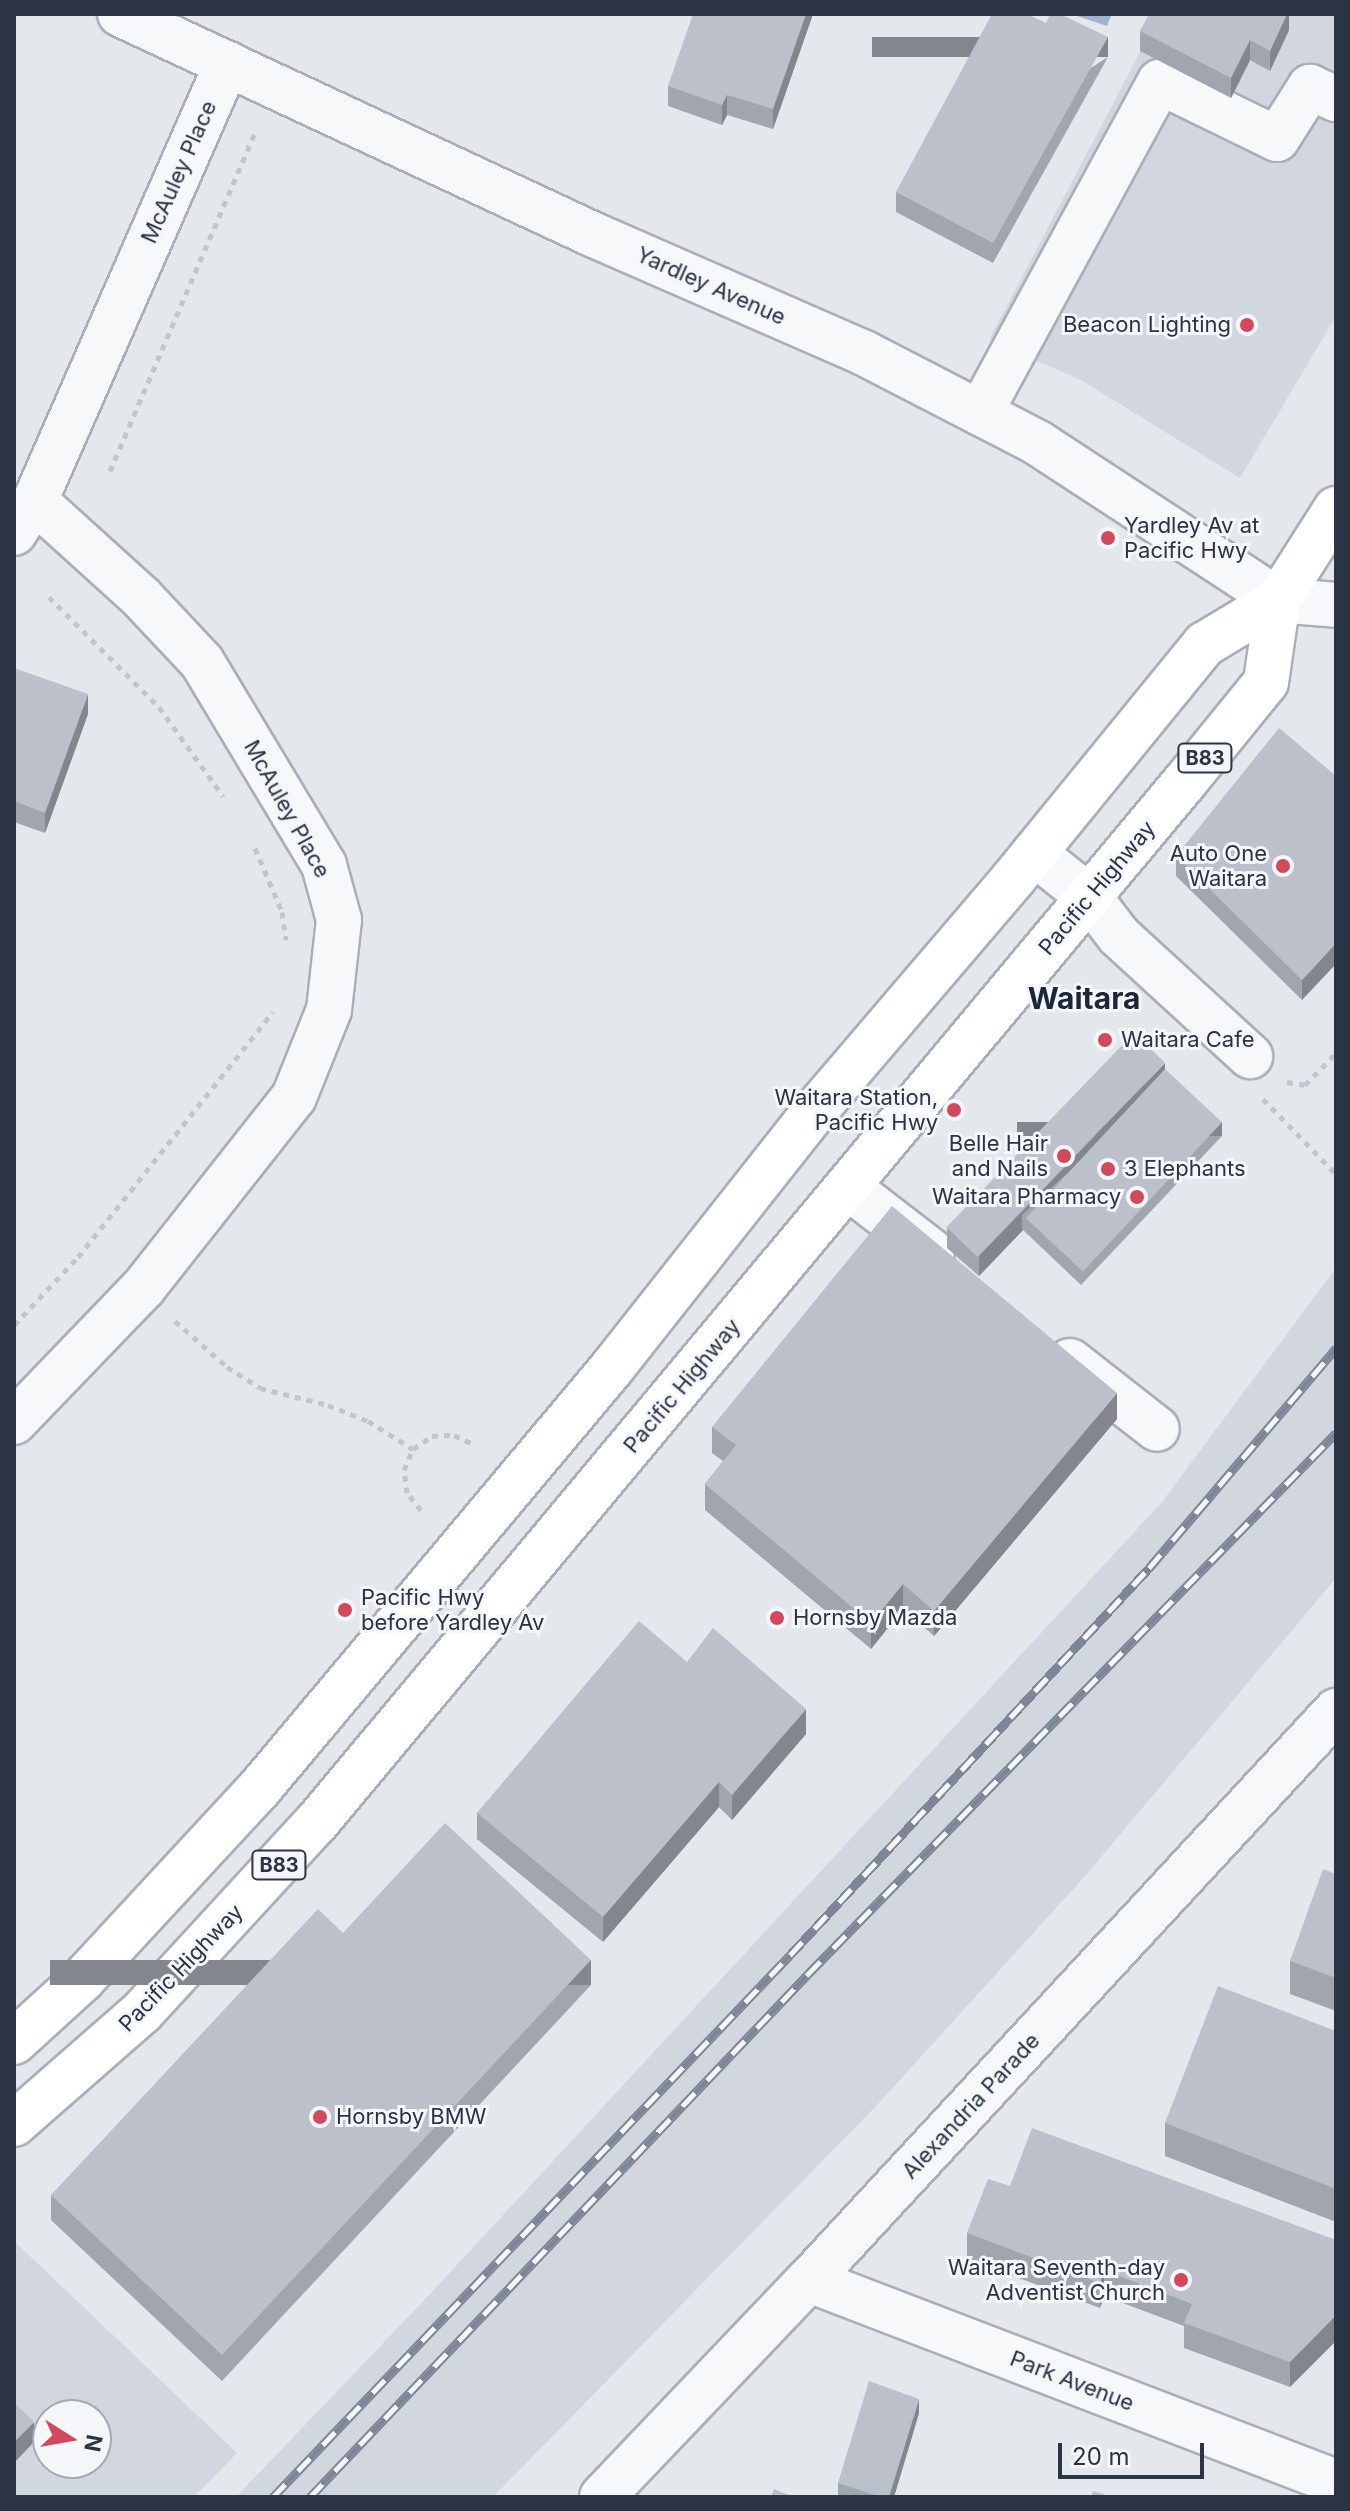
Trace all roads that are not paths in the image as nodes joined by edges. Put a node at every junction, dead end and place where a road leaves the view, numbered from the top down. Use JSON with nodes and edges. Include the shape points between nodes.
{"nodes":[{"id":1,"x":120,"y":14,"type":"edge"},
{"id":2,"x":227,"y":63,"type":"junction"},
{"id":3,"x":1336,"y":99,"type":"edge"},
{"id":4,"x":980,"y":413,"type":"junction"},
{"id":5,"x":1336,"y":509,"type":"edge"},
{"id":6,"x":24,"y":517,"type":"edge"},
{"id":7,"x":1278,"y":600,"type":"junction"},
{"id":8,"x":1336,"y":605,"type":"edge"},
{"id":9,"x":1034,"y":853,"type":"junction"},
{"id":10,"x":1089,"y":897,"type":"junction"},
{"id":11,"x":1267,"y":1075,"type":"road end"},
{"id":12,"x":848,"y":1187,"type":"junction"},
{"id":13,"x":961,"y":1275,"type":"edge"},
{"id":14,"x":1034,"y":1333,"type":"edge"},
{"id":15,"x":14,"y":1422,"type":"edge"},
{"id":16,"x":1157,"y":1429,"type":"dead end"},
{"id":17,"x":1336,"y":1711,"type":"edge"},
{"id":18,"x":14,"y":2042,"type":"edge"},
{"id":19,"x":14,"y":2124,"type":"edge"},
{"id":20,"x":809,"y":2280,"type":"junction"},
{"id":21,"x":1336,"y":2482,"type":"edge"},
{"id":22,"x":602,"y":2497,"type":"edge"}],
"edges":[{"from":1,"to":2,"type":"street","name":"Yardley Avenue"},
{"from":2,"to":4,"type":"street","name":"Yardley Avenue","via":[[594,235],[864,353]]},
{"from":2,"to":6,"type":"street","name":"McAuley Place"},
{"from":3,"to":4,"type":"street","via":[[1310,87],[1277,139],[1160,82]]},
{"from":4,"to":7,"type":"street","name":"Yardley Avenue","via":[[1038,443]]},
{"from":5,"to":7,"type":"main road","name":"Pacific Highway","number":"B83"},
{"from":6,"to":15,"type":"street","name":"McAuley Place","via":[[141,597],[202,662],[324,865],[339,920],[329,1010],[294,1097],[143,1288]]},
{"from":7,"to":8,"type":"street"},
{"from":7,"to":9,"type":"main road","name":"Pacific Highway","number":"B83","via":[[1205,644]]},
{"from":7,"to":10,"type":"main road","name":"Pacific Highway","number":"B83","via":[[1266,682]]},
{"from":9,"to":10,"type":"street"},
{"from":9,"to":18,"type":"main road","name":"Pacific Highway","number":"B83","via":[[809,1118],[602,1381],[259,1789],[83,1979]]},
{"from":10,"to":11,"type":"street","via":[[1119,936]]},
{"from":10,"to":12,"type":"main road","name":"Pacific Highway","number":"B83"},
{"from":12,"to":13,"type":"street"},
{"from":12,"to":19,"type":"main road","name":"Pacific Highway","number":"B83","via":[[317,1822],[142,2012]]},
{"from":14,"to":16,"type":"street"},
{"from":17,"to":20,"type":"street","name":"Alexandria Parade"},
{"from":20,"to":21,"type":"street","name":"Park Avenue"},
{"from":20,"to":22,"type":"street","name":"Alexandria Parade"}]}
